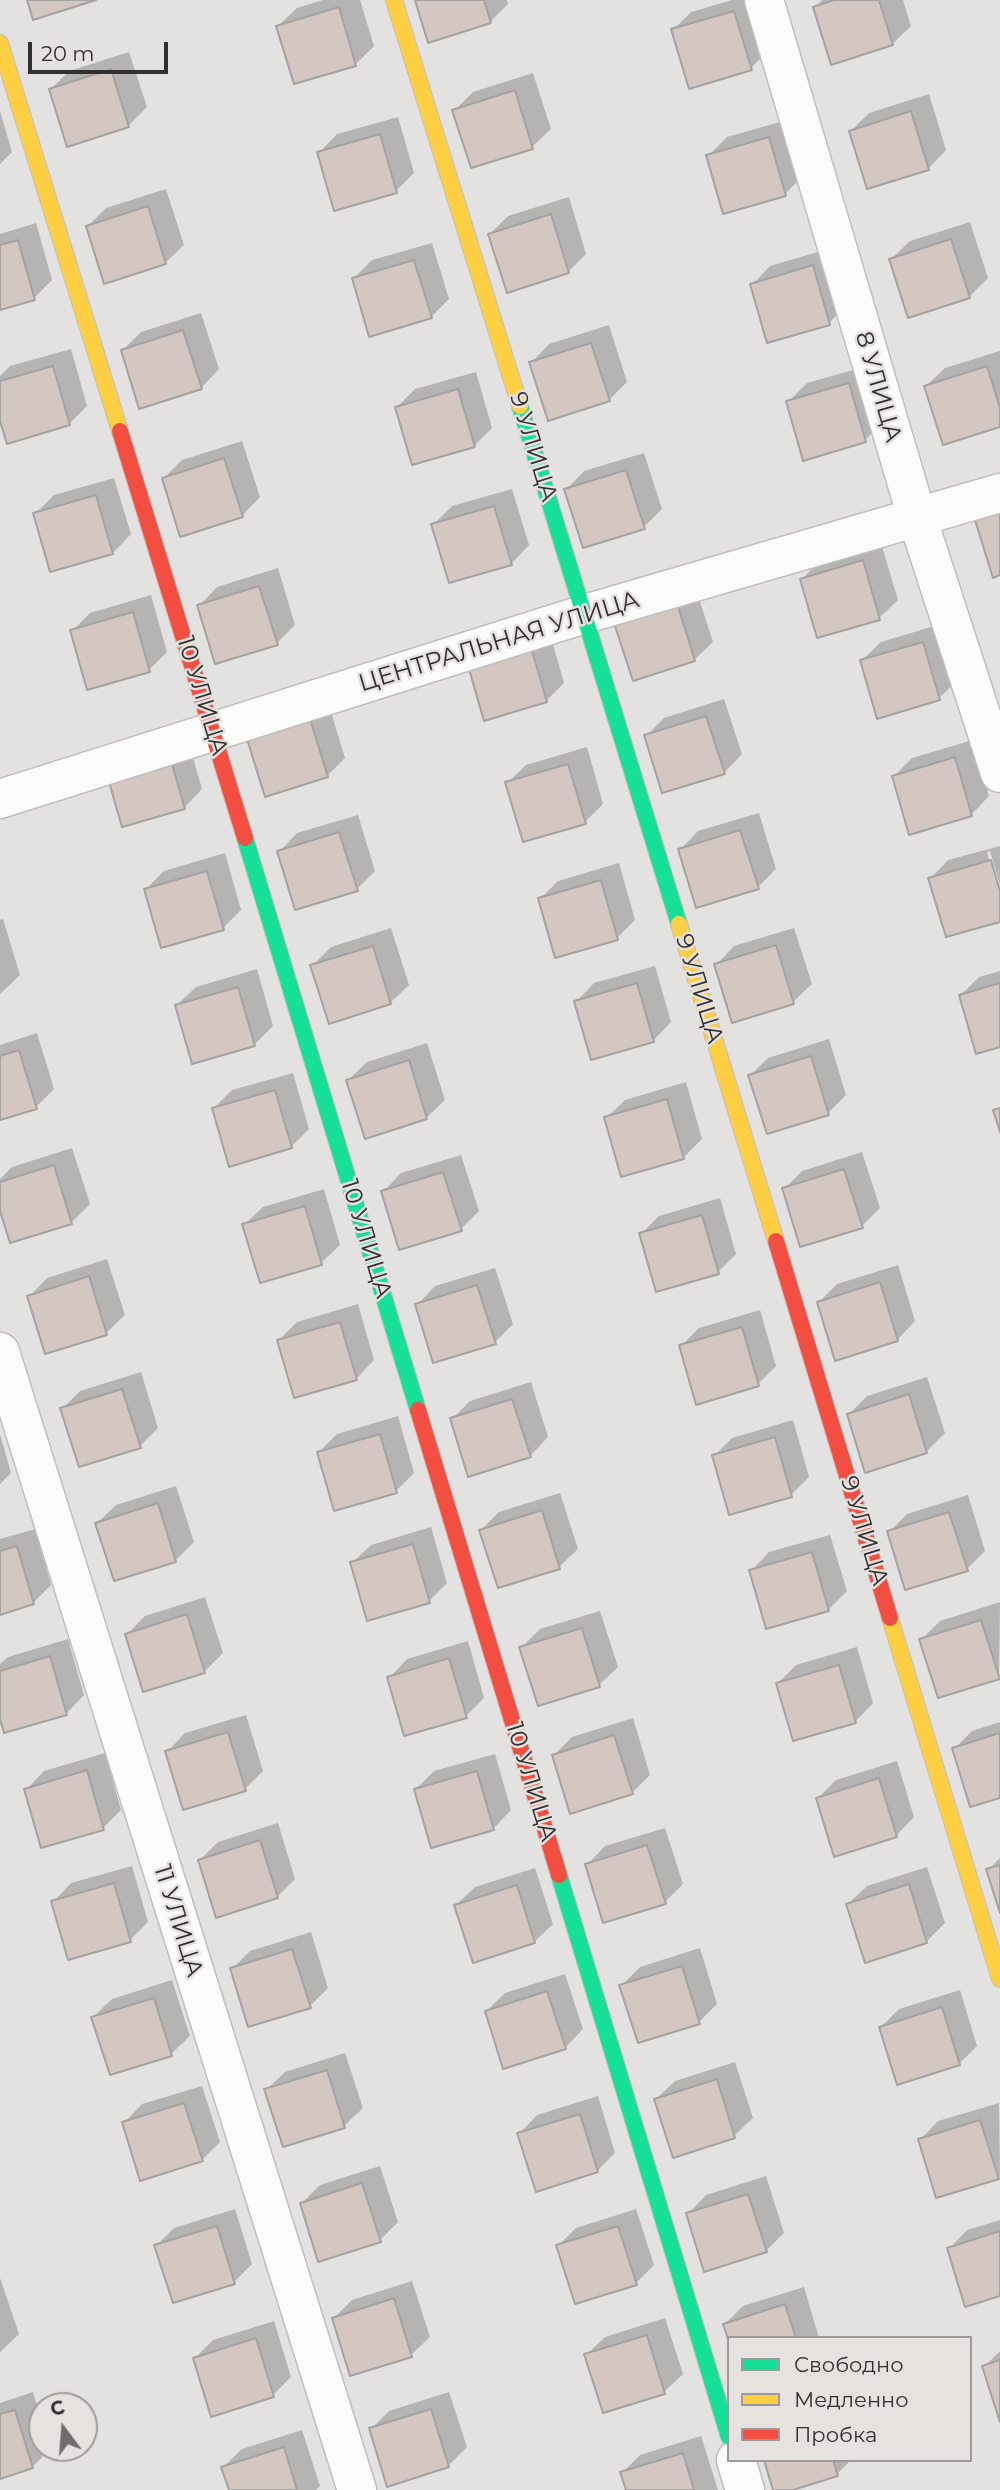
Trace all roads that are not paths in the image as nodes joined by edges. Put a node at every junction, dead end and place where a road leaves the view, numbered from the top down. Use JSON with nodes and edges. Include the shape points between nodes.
{"nodes":[{"id":1,"x":394,"y":0,"type":"edge"},
{"id":2,"x":764,"y":0,"type":"edge"},
{"id":3,"x":0,"y":43,"type":"edge"},
{"id":4,"x":1000,"y":493,"type":"edge"},
{"id":5,"x":917,"y":517,"type":"junction"},
{"id":6,"x":585,"y":614,"type":"junction"},
{"id":7,"x":213,"y":732,"type":"junction"},
{"id":8,"x":1000,"y":773,"type":"edge"},
{"id":9,"x":0,"y":799,"type":"edge"},
{"id":10,"x":0,"y":1352,"type":"edge"},
{"id":11,"x":1000,"y":1979,"type":"edge"},
{"id":12,"x":727,"y":2430,"type":"edge"},
{"id":13,"x":737,"y":2462,"type":"edge"},
{"id":14,"x":357,"y":2490,"type":"edge"},
{"id":15,"x":745,"y":2490,"type":"edge"}],
"edges":[{"from":1,"to":6,"type":"street","name":"9 УЛИЦА"},
{"from":2,"to":5,"type":"street","name":"8 УЛИЦА"},
{"from":3,"to":7,"type":"street","name":"10 УЛИЦА"},
{"from":4,"to":5,"type":"street","name":"ЦЕНТРАЛЬНАЯ УЛИЦА"},
{"from":5,"to":6,"type":"street","name":"ЦЕНТРАЛЬНАЯ УЛИЦА"},
{"from":5,"to":8,"type":"street","name":"8 УЛИЦА"},
{"from":6,"to":7,"type":"street","name":"ЦЕНТРАЛЬНАЯ УЛИЦА"},
{"from":6,"to":11,"type":"street","name":"9 УЛИЦА"},
{"from":7,"to":9,"type":"street","name":"ЦЕНТРАЛЬНАЯ УЛИЦА"},
{"from":7,"to":12,"type":"street","name":"10 УЛИЦА"},
{"from":10,"to":14,"type":"street","name":"11 УЛИЦА"},
{"from":13,"to":15,"type":"street"}]}
